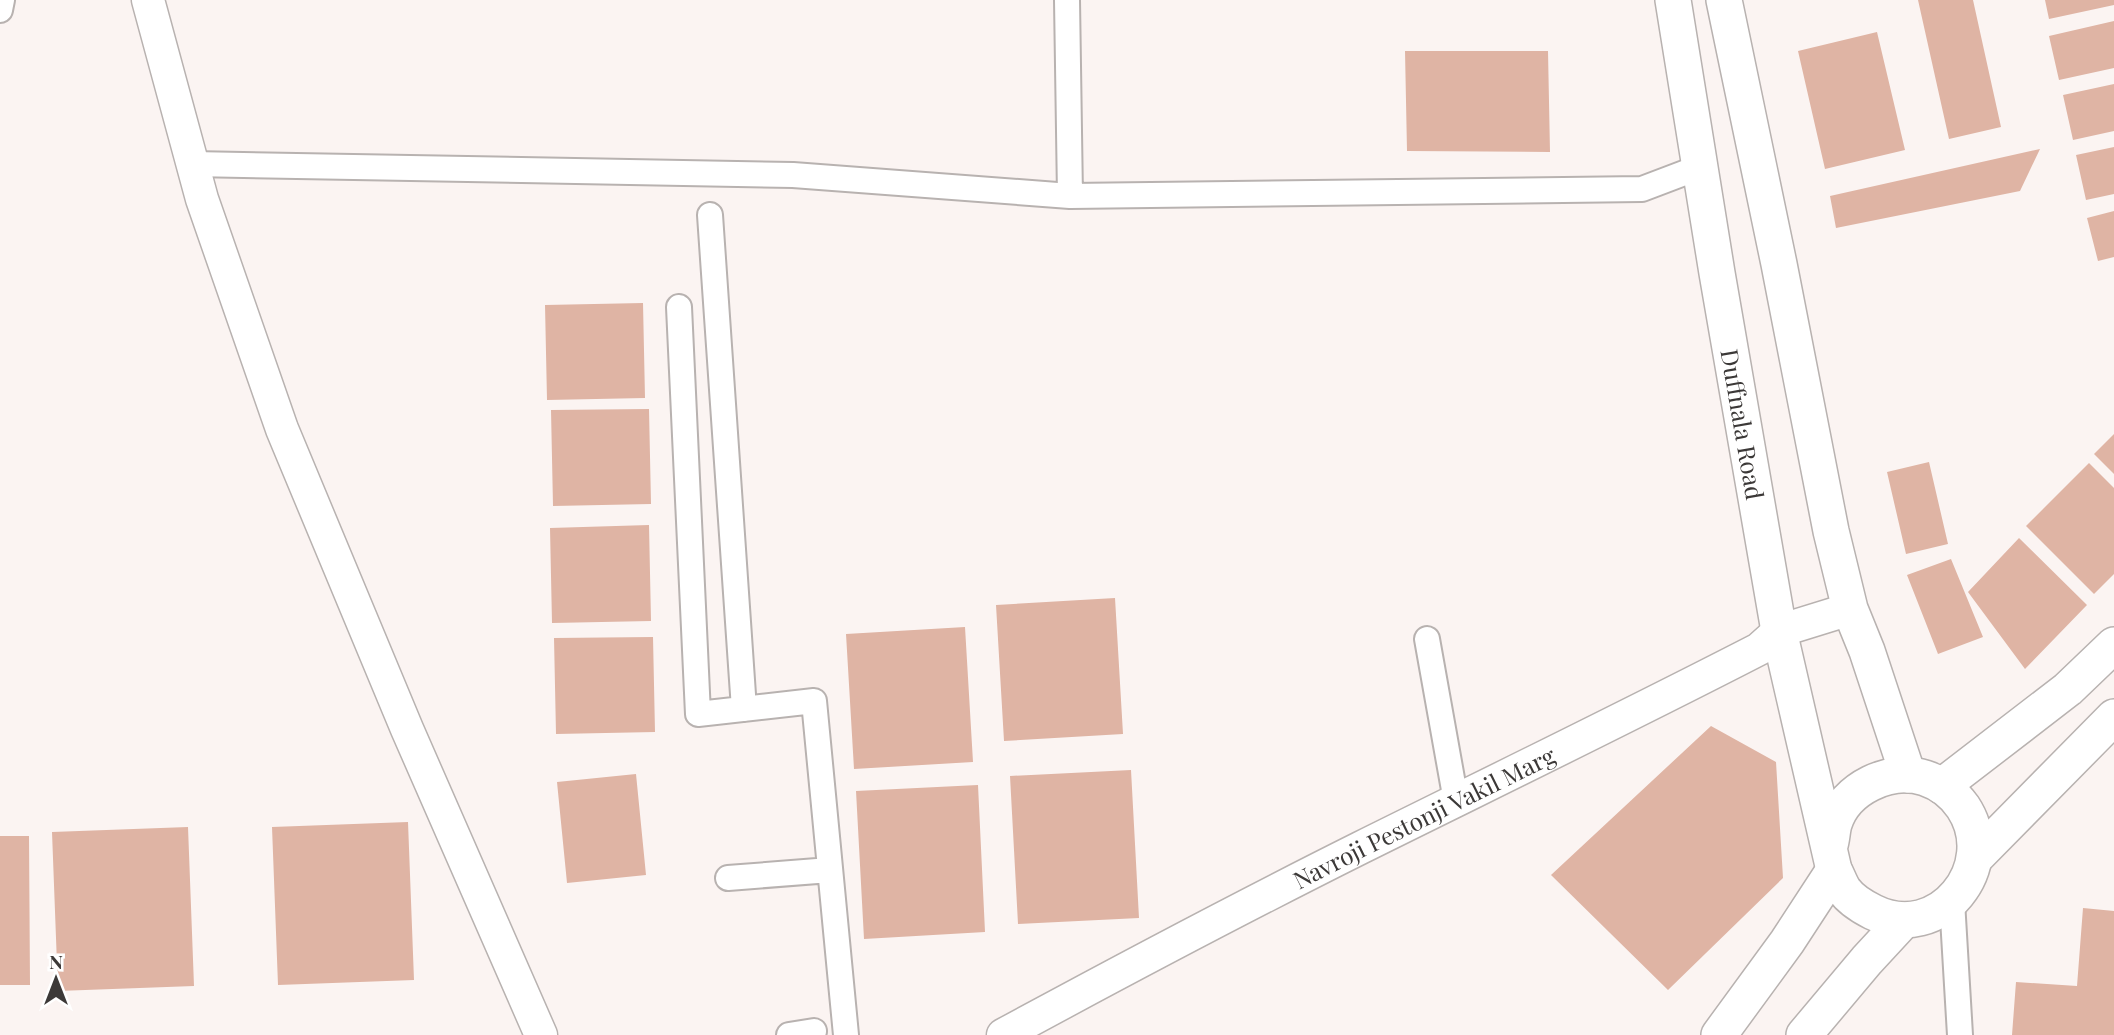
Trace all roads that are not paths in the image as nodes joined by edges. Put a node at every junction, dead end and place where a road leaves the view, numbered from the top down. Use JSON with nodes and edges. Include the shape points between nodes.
{"nodes":[{"id":1,"x":2,"y":0,"type":"edge"},
{"id":2,"x":148,"y":0,"type":"edge"},
{"id":3,"x":1068,"y":0,"type":"edge"},
{"id":4,"x":1673,"y":0,"type":"edge"},
{"id":5,"x":1724,"y":0,"type":"edge"},
{"id":6,"x":0,"y":10,"type":"edge"},
{"id":7,"x":192,"y":164,"type":"junction"},
{"id":8,"x":1700,"y":167,"type":"junction"},
{"id":9,"x":1070,"y":196,"type":"junction"},
{"id":10,"x":710,"y":215,"type":"dead end"},
{"id":11,"x":679,"y":307,"type":"dead end"},
{"id":12,"x":1850,"y":610,"type":"junction"},
{"id":13,"x":1779,"y":631,"type":"junction"},
{"id":14,"x":1427,"y":639,"type":"dead end"},
{"id":15,"x":2114,"y":645,"type":"edge"},
{"id":16,"x":744,"y":709,"type":"junction"},
{"id":17,"x":2114,"y":718,"type":"edge"},
{"id":18,"x":1908,"y":775,"type":"junction"},
{"id":19,"x":1942,"y":786,"type":"junction"},
{"id":20,"x":1456,"y":802,"type":"junction"},
{"id":21,"x":1833,"y":858,"type":"junction"},
{"id":22,"x":1975,"y":858,"type":"junction"},
{"id":23,"x":830,"y":870,"type":"junction"},
{"id":24,"x":728,"y":878,"type":"dead end"},
{"id":25,"x":1952,"y":901,"type":"junction"},
{"id":26,"x":1904,"y":920,"type":"junction"},
{"id":27,"x":814,"y":1031,"type":"dead end"},
{"id":28,"x":541,"y":1035,"type":"edge"},
{"id":29,"x":789,"y":1035,"type":"edge"},
{"id":30,"x":846,"y":1035,"type":"edge"},
{"id":31,"x":1003,"y":1035,"type":"edge"},
{"id":32,"x":1720,"y":1035,"type":"edge"},
{"id":33,"x":1804,"y":1035,"type":"edge"},
{"id":34,"x":1960,"y":1035,"type":"edge"}],
"edges":[{"from":1,"to":6,"type":"street"},
{"from":2,"to":7,"type":"street"},
{"from":3,"to":9,"type":"street"},
{"from":4,"to":8,"type":"main road","name":"Duffnala Road"},
{"from":5,"to":12,"type":"main road"},
{"from":7,"to":9,"type":"street","via":[[780,175]]},
{"from":7,"to":28,"type":"street","via":[[282,429]]},
{"from":8,"to":9,"type":"street","via":[[1642,189]]},
{"from":8,"to":13,"type":"main road","name":"Duffnala Road"},
{"from":10,"to":16,"type":"street"},
{"from":11,"to":16,"type":"street","via":[[698,714]]},
{"from":12,"to":13,"type":"street","name":"Navroji Pestonji Vakil Marg"},
{"from":12,"to":18,"type":"main road"},
{"from":13,"to":20,"type":"street","name":"Navroji Pestonji Vakil Marg","via":[[1759,649]]},
{"from":13,"to":21,"type":"main road","name":"Duffnala Road"},
{"from":14,"to":20,"type":"street"},
{"from":15,"to":19,"type":"main road","via":[[2068,689]]},
{"from":16,"to":23,"type":"street","via":[[814,701]]},
{"from":17,"to":22,"type":"main road"},
{"from":18,"to":19,"type":"main road"},
{"from":18,"to":21,"type":"main road","via":[[1885,777],[1863,787],[1846,803],[1835,823]]},
{"from":19,"to":22,"type":"main road","via":[[1969,817]]},
{"from":20,"to":31,"type":"street","name":"Navroji Pestonji Vakil Marg"},
{"from":21,"to":26,"type":"main road","via":[[1844,890],[1861,906]]},
{"from":21,"to":32,"type":"main road","via":[[1787,942]]},
{"from":22,"to":25,"type":"main road","via":[[1968,882]]},
{"from":23,"to":24,"type":"street"},
{"from":23,"to":30,"type":"street"},
{"from":25,"to":26,"type":"main road","via":[[1921,918]]},
{"from":25,"to":34,"type":"street"},
{"from":26,"to":33,"type":"main road"},
{"from":27,"to":29,"type":"street"}]}
